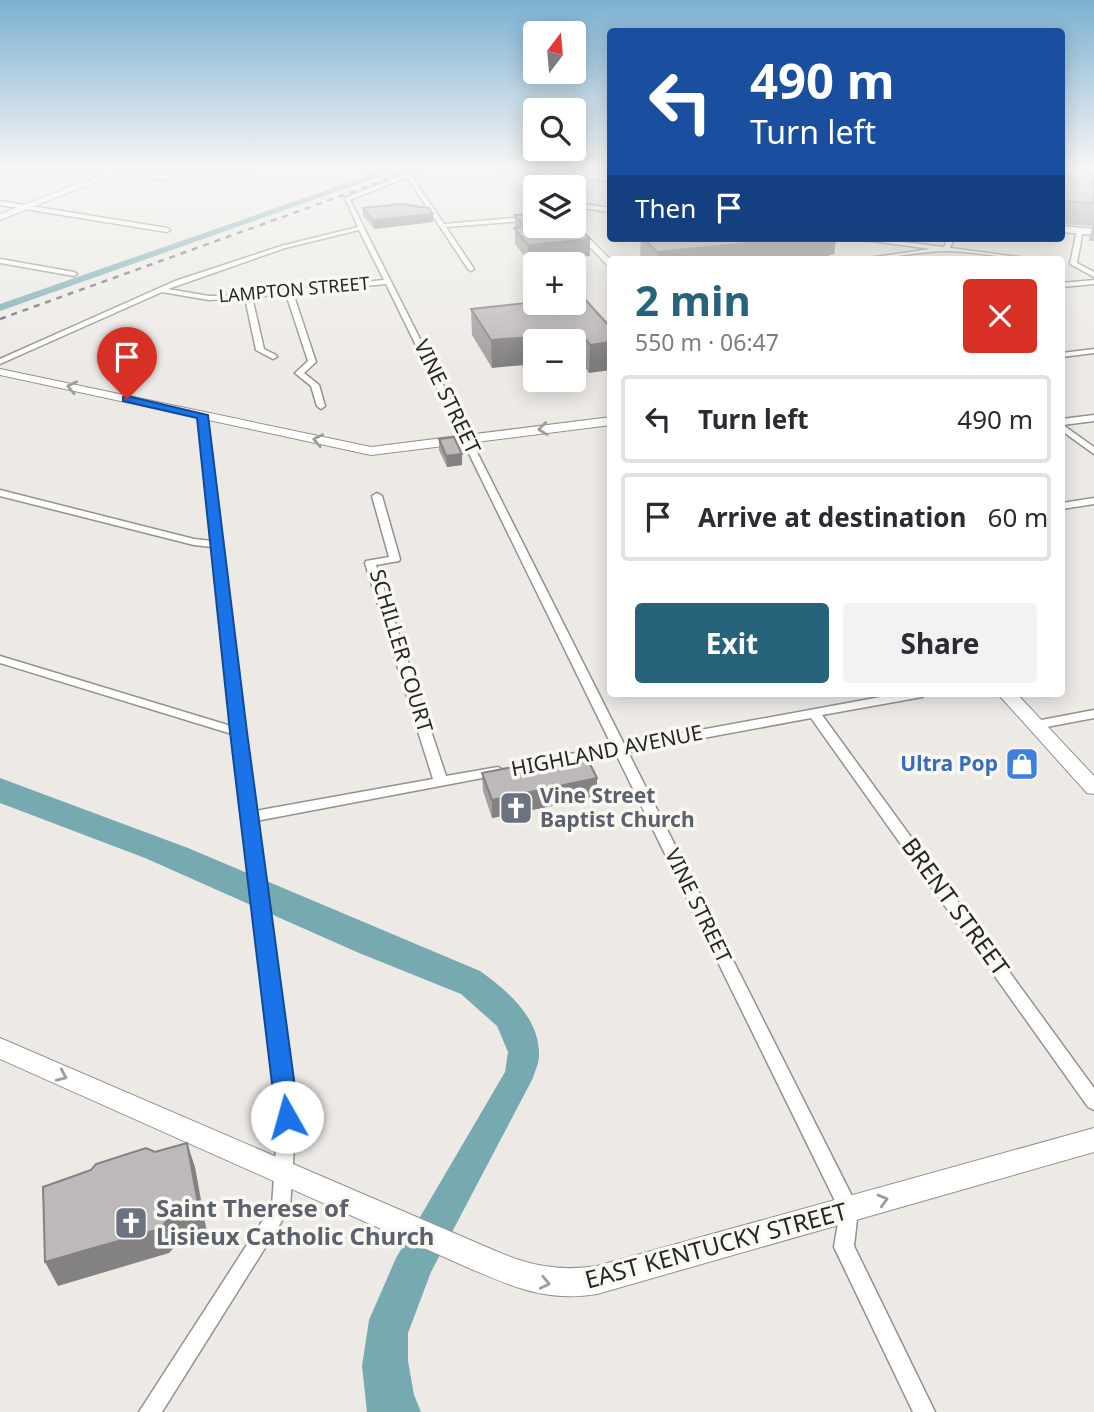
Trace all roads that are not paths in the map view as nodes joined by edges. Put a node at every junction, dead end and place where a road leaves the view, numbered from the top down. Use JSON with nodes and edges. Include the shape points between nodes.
{"nodes":[{"id":1,"x":341,"y":233,"type":"edge"},
{"id":2,"x":364,"y":233,"type":"edge"},
{"id":3,"x":447,"y":233,"type":"edge"},
{"id":4,"x":1079,"y":233,"type":"edge"},
{"id":5,"x":585,"y":238,"type":"edge"},
{"id":6,"x":887,"y":242,"type":"edge"},
{"id":7,"x":949,"y":242,"type":"edge"},
{"id":8,"x":946,"y":249,"type":"junction"},
{"id":9,"x":889,"y":256,"type":"edge"},
{"id":10,"x":1005,"y":256,"type":"edge"},
{"id":11,"x":0,"y":261,"type":"edge"},
{"id":12,"x":607,"y":262,"type":"edge"},
{"id":13,"x":1065,"y":263,"type":"edge"},
{"id":14,"x":1073,"y":264,"type":"junction"},
{"id":15,"x":471,"y":269,"type":"dead end"},
{"id":16,"x":74,"y":274,"type":"dead end"},
{"id":17,"x":1094,"y":275,"type":"edge"},
{"id":18,"x":389,"y":282,"type":"junction"},
{"id":19,"x":1094,"y":282,"type":"edge"},
{"id":20,"x":1065,"y":285,"type":"edge"},
{"id":21,"x":159,"y":289,"type":"junction"},
{"id":22,"x":289,"y":292,"type":"junction"},
{"id":23,"x":248,"y":295,"type":"junction"},
{"id":24,"x":1094,"y":351,"type":"edge"},
{"id":25,"x":1065,"y":355,"type":"edge"},
{"id":26,"x":273,"y":357,"type":"dead end"},
{"id":27,"x":0,"y":362,"type":"edge"},
{"id":28,"x":0,"y":372,"type":"edge"},
{"id":29,"x":321,"y":406,"type":"dead end"},
{"id":30,"x":203,"y":415,"type":"junction"},
{"id":31,"x":1094,"y":418,"type":"edge"},
{"id":32,"x":607,"y":422,"type":"edge"},
{"id":33,"x":1065,"y":424,"type":"edge"},
{"id":34,"x":1065,"y":427,"type":"edge"},
{"id":35,"x":467,"y":439,"type":"junction"},
{"id":36,"x":1094,"y":451,"type":"edge"},
{"id":37,"x":0,"y":493,"type":"edge"},
{"id":38,"x":377,"y":496,"type":"dead end"},
{"id":39,"x":1094,"y":501,"type":"edge"},
{"id":40,"x":1065,"y":506,"type":"edge"},
{"id":41,"x":217,"y":545,"type":"junction"},
{"id":42,"x":0,"y":659,"type":"edge"},
{"id":43,"x":900,"y":697,"type":"edge"},
{"id":44,"x":1010,"y":697,"type":"edge"},
{"id":45,"x":814,"y":713,"type":"junction"},
{"id":46,"x":1094,"y":714,"type":"edge"},
{"id":47,"x":1035,"y":725,"type":"junction"},
{"id":48,"x":239,"y":732,"type":"junction"},
{"id":49,"x":620,"y":749,"type":"junction"},
{"id":50,"x":442,"y":782,"type":"junction"},
{"id":51,"x":1094,"y":788,"type":"edge"},
{"id":52,"x":250,"y":817,"type":"junction"},
{"id":53,"x":266,"y":934,"type":"joint"},
{"id":54,"x":0,"y":1048,"type":"edge"},
{"id":55,"x":1094,"y":1102,"type":"edge"},
{"id":56,"x":1094,"y":1140,"type":"edge"},
{"id":57,"x":284,"y":1172,"type":"junction"},
{"id":58,"x":849,"y":1210,"type":"junction"},
{"id":59,"x":150,"y":1412,"type":"edge"},
{"id":60,"x":924,"y":1412,"type":"edge"}],
"edges":[{"from":1,"to":21,"type":"street","via":[[283,247]]},
{"from":2,"to":18,"type":"street","name":"VINE STREET"},
{"from":3,"to":15,"type":"street"},
{"from":4,"to":14,"type":"street"},
{"from":5,"to":12,"type":"street"},
{"from":6,"to":8,"type":"street"},
{"from":7,"to":8,"type":"street"},
{"from":8,"to":9,"type":"street"},
{"from":8,"to":10,"type":"street"},
{"from":11,"to":16,"type":"street"},
{"from":13,"to":14,"type":"street"},
{"from":14,"to":17,"type":"street"},
{"from":18,"to":22,"type":"street","name":"LAMPTON STREET"},
{"from":18,"to":35,"type":"street","name":"VINE STREET"},
{"from":19,"to":20,"type":"street"},
{"from":21,"to":23,"type":"street","name":"LAMPTON STREET","via":[[209,298]]},
{"from":21,"to":27,"type":"street"},
{"from":22,"to":23,"type":"street","name":"LAMPTON STREET"},
{"from":22,"to":29,"type":"street","via":[[312,362],[299,373],[315,385]]},
{"from":23,"to":26,"type":"street","via":[[260,350]]},
{"from":24,"to":25,"type":"street"},
{"from":30,"to":28,"type":"street","one_way":true},
{"from":35,"to":30,"type":"street","one_way":true,"via":[[371,451]]},
{"from":30,"to":41,"type":"street"},
{"from":31,"to":33,"type":"street"},
{"from":32,"to":35,"type":"street","one_way":true},
{"from":34,"to":36,"type":"street"},
{"from":35,"to":49,"type":"street","name":"VINE STREET"},
{"from":37,"to":41,"type":"street"},
{"from":38,"to":50,"type":"street","name":"SCHILLER COURT","via":[[395,559],[370,563]]},
{"from":39,"to":40,"type":"street"},
{"from":41,"to":48,"type":"street"},
{"from":42,"to":48,"type":"street"},
{"from":43,"to":45,"type":"street","name":"HIGHLAND AVENUE"},
{"from":44,"to":47,"type":"street"},
{"from":45,"to":49,"type":"street","name":"HIGHLAND AVENUE"},
{"from":45,"to":55,"type":"street","name":"BRENT STREET"},
{"from":46,"to":47,"type":"street"},
{"from":47,"to":51,"type":"street"},
{"from":48,"to":52,"type":"street"},
{"from":49,"to":50,"type":"street","name":"HIGHLAND AVENUE"},
{"from":49,"to":58,"type":"street","name":"VINE STREET"},
{"from":50,"to":52,"type":"street","name":"HIGHLAND AVENUE"},
{"from":52,"to":53,"type":"street"},
{"from":53,"to":57,"type":"street","via":[[287,1117]]},
{"from":54,"to":57,"type":"street","name":"EAST KENTUCKY STREET","one_way":true},
{"from":58,"to":56,"type":"street","name":"EAST KENTUCKY STREET","one_way":true},
{"from":57,"to":58,"type":"street","name":"EAST KENTUCKY STREET","one_way":true,"via":[[541,1283],[577,1284]]},
{"from":57,"to":59,"type":"street","via":[[281,1208]]},
{"from":58,"to":60,"type":"street","via":[[844,1247]]}]}
